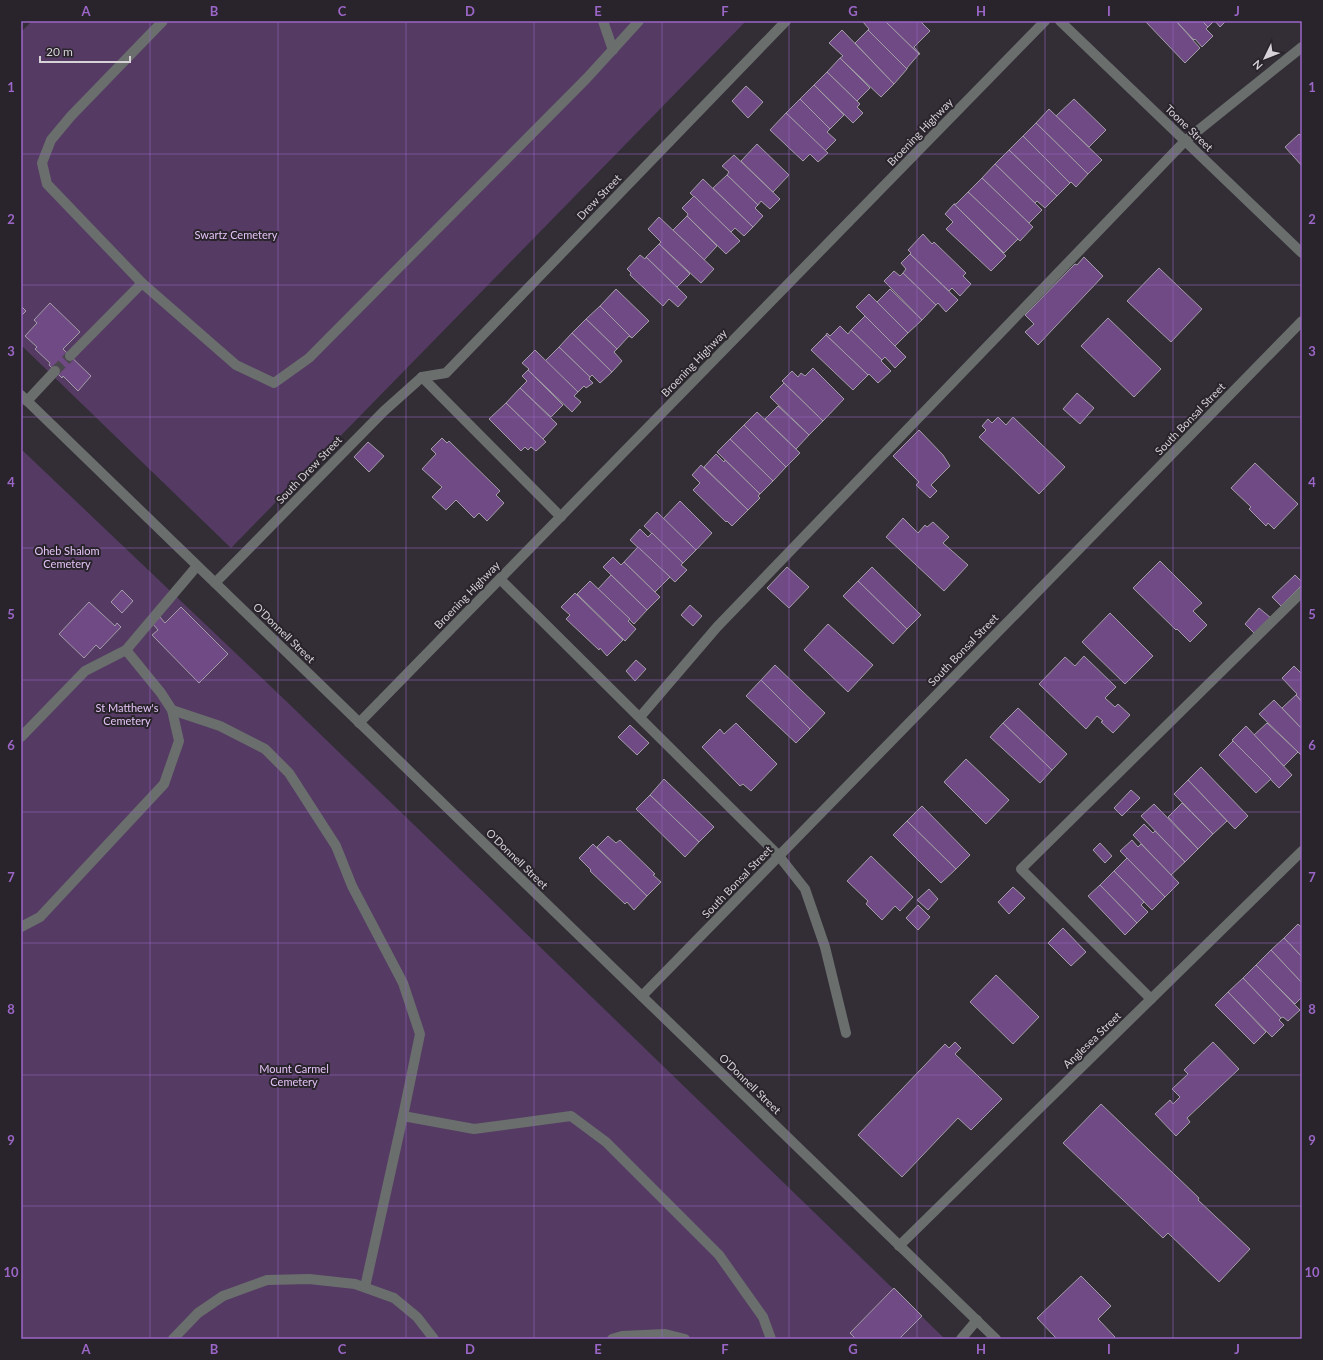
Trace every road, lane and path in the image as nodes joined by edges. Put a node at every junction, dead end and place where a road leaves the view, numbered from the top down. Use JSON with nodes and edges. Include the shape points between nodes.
{"nodes":[{"id":1,"x":163,"y":21,"type":"edge"},
{"id":2,"x":603,"y":21,"type":"edge"},
{"id":3,"x":639,"y":21,"type":"edge"},
{"id":4,"x":786,"y":21,"type":"edge"},
{"id":5,"x":1045,"y":21,"type":"edge"},
{"id":6,"x":1060,"y":21,"type":"edge"},
{"id":7,"x":1302,"y":47,"type":"edge"},
{"id":8,"x":613,"y":50,"type":"junction"},
{"id":9,"x":1185,"y":141,"type":"junction"},
{"id":10,"x":1302,"y":253,"type":"edge"},
{"id":11,"x":142,"y":283,"type":"junction"},
{"id":12,"x":1302,"y":321,"type":"edge"},
{"id":13,"x":70,"y":356,"type":"tunnel mouth"},
{"id":14,"x":55,"y":371,"type":"tunnel mouth"},
{"id":15,"x":422,"y":377,"type":"junction"},
{"id":16,"x":24,"y":398,"type":"edge"},
{"id":17,"x":561,"y":517,"type":"junction"},
{"id":18,"x":197,"y":566,"type":"junction"},
{"id":19,"x":500,"y":579,"type":"junction"},
{"id":20,"x":215,"y":583,"type":"junction"},
{"id":21,"x":1302,"y":592,"type":"edge"},
{"id":22,"x":126,"y":650,"type":"junction"},
{"id":23,"x":172,"y":710,"type":"junction"},
{"id":24,"x":640,"y":717,"type":"junction"},
{"id":25,"x":359,"y":723,"type":"junction"},
{"id":26,"x":21,"y":737,"type":"edge"},
{"id":27,"x":1302,"y":851,"type":"edge"},
{"id":28,"x":779,"y":856,"type":"junction"},
{"id":29,"x":21,"y":927,"type":"edge"},
{"id":30,"x":642,"y":996,"type":"junction"},
{"id":31,"x":1151,"y":998,"type":"junction"},
{"id":32,"x":846,"y":1033,"type":"dead end"},
{"id":33,"x":403,"y":1116,"type":"junction"},
{"id":34,"x":899,"y":1246,"type":"junction"},
{"id":35,"x":365,"y":1287,"type":"junction"},
{"id":36,"x":977,"y":1320,"type":"junction"},
{"id":37,"x":173,"y":1339,"type":"edge"},
{"id":38,"x":434,"y":1339,"type":"edge"},
{"id":39,"x":612,"y":1339,"type":"edge"},
{"id":40,"x":685,"y":1339,"type":"edge"},
{"id":41,"x":771,"y":1339,"type":"edge"},
{"id":42,"x":961,"y":1339,"type":"edge"},
{"id":43,"x":996,"y":1339,"type":"edge"}],
"edges":[{"from":1,"to":11,"type":"street","via":[[71,116],[51,140],[42,163],[47,184]]},
{"from":2,"to":8,"type":"street"},
{"from":3,"to":8,"type":"street"},
{"from":4,"to":15,"type":"street","name":"Drew Street","via":[[446,373]]},
{"from":5,"to":17,"type":"street","name":"Broening Highway"},
{"from":6,"to":9,"type":"street","name":"Toone Street"},
{"from":7,"to":9,"type":"street"},
{"from":8,"to":11,"type":"street","via":[[310,358],[274,382],[236,365]]},
{"from":9,"to":10,"type":"street","name":"Toone Street"},
{"from":9,"to":24,"type":"street","via":[[717,628]]},
{"from":11,"to":13,"type":"street"},
{"from":12,"to":28,"type":"street","name":"South Bonsal Street"},
{"from":14,"to":16,"type":"street"},
{"from":15,"to":17,"type":"street"},
{"from":15,"to":20,"type":"street","name":"South Drew Street","via":[[384,411]]},
{"from":16,"to":18,"type":"street","name":"O'Donnell Street"},
{"from":17,"to":19,"type":"street","name":"Broening Highway"},
{"from":18,"to":20,"type":"street","name":"O'Donnell Street"},
{"from":18,"to":22,"type":"street"},
{"from":19,"to":24,"type":"street"},
{"from":19,"to":25,"type":"street","name":"Broening Highway"},
{"from":20,"to":25,"type":"street","name":"O'Donnell Street"},
{"from":21,"to":31,"type":"street","via":[[1021,869]]},
{"from":22,"to":23,"type":"street"},
{"from":22,"to":26,"type":"street","via":[[85,671]]},
{"from":23,"to":29,"type":"street","via":[[179,741],[164,784],[40,916]]},
{"from":23,"to":33,"type":"street","via":[[220,726],[265,749],[288,772],[336,846],[352,886],[403,983],[420,1034]]},
{"from":24,"to":28,"type":"street"},
{"from":25,"to":30,"type":"street","name":"O'Donnell Street"},
{"from":27,"to":31,"type":"street","name":"Anglesea Street"},
{"from":28,"to":30,"type":"street","name":"South Bonsal Street"},
{"from":28,"to":32,"type":"street","via":[[805,889],[825,947]]},
{"from":30,"to":34,"type":"street","name":"O'Donnell Street"},
{"from":31,"to":34,"type":"street","name":"Anglesea Street"},
{"from":33,"to":35,"type":"street"},
{"from":33,"to":41,"type":"street","via":[[474,1129],[571,1116],[606,1142],[719,1255],[763,1317]]},
{"from":34,"to":36,"type":"street","name":"O'Donnell Street"},
{"from":35,"to":37,"type":"street","via":[[309,1279],[267,1280],[224,1296],[198,1313]]},
{"from":35,"to":38,"type":"street","via":[[394,1298],[416,1317]]},
{"from":36,"to":42,"type":"street"},
{"from":36,"to":43,"type":"street","name":"O'Donnell Street"},
{"from":39,"to":40,"type":"street","via":[[622,1336],[665,1334]]}]}
